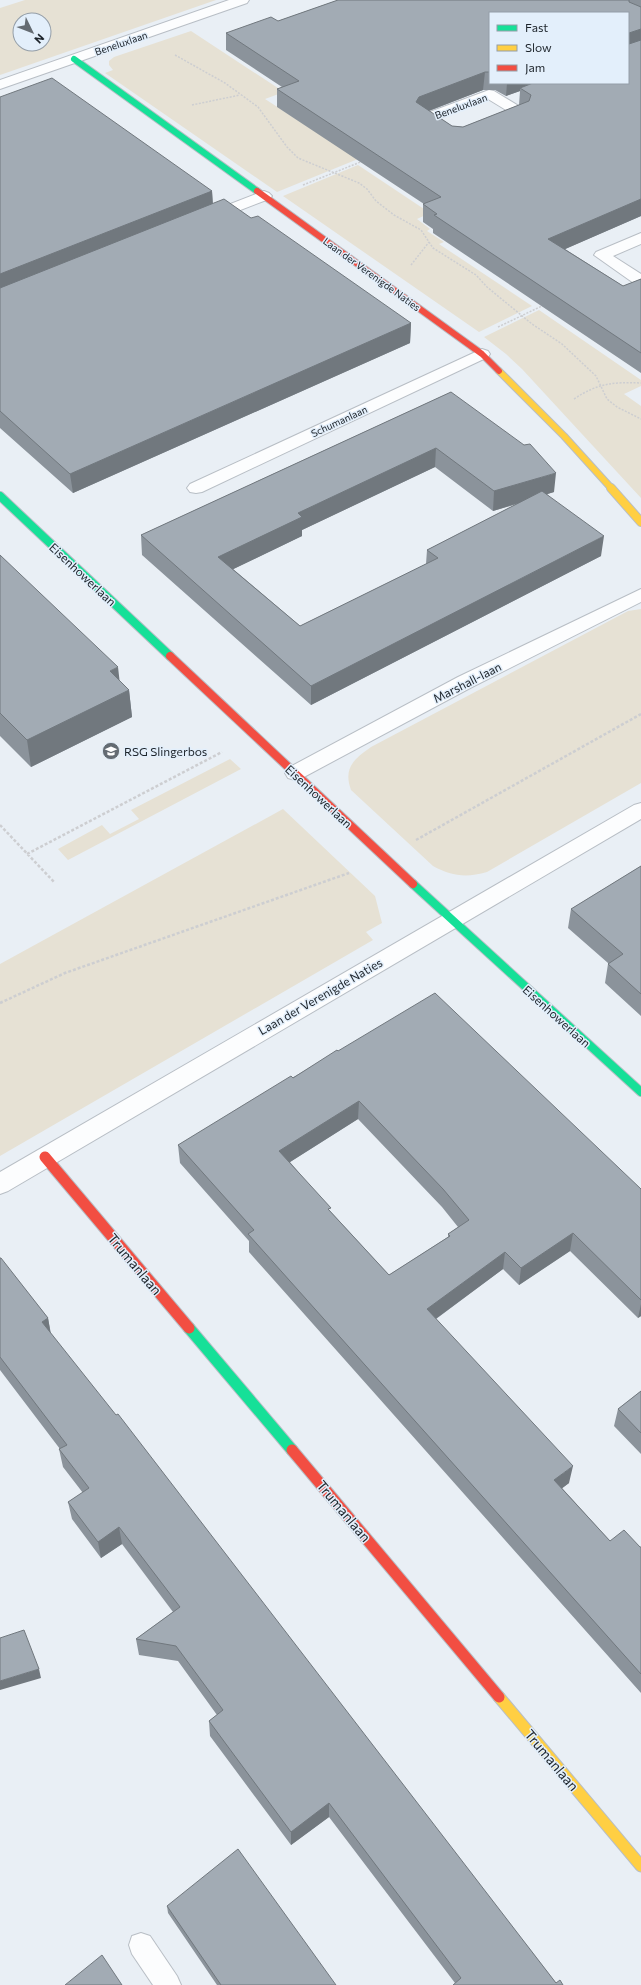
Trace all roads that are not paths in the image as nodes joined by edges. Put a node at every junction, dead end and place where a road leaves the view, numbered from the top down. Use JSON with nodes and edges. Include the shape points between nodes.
{"nodes":[{"id":1,"x":242,"y":0,"type":"edge"},
{"id":2,"x":74,"y":59,"type":"junction"},
{"id":3,"x":0,"y":85,"type":"edge"},
{"id":4,"x":512,"y":101,"type":"joint"},
{"id":5,"x":266,"y":197,"type":"junction"},
{"id":6,"x":191,"y":225,"type":"edge"},
{"id":7,"x":641,"y":238,"type":"edge"},
{"id":8,"x":641,"y":280,"type":"edge"},
{"id":9,"x":482,"y":354,"type":"junction"},
{"id":10,"x":196,"y":488,"type":"dead end"},
{"id":11,"x":0,"y":496,"type":"edge"},
{"id":12,"x":641,"y":522,"type":"edge"},
{"id":13,"x":641,"y":595,"type":"edge"},
{"id":14,"x":294,"y":773,"type":"junction"},
{"id":15,"x":641,"y":810,"type":"edge"},
{"id":16,"x":451,"y":920,"type":"junction"},
{"id":17,"x":641,"y":1092,"type":"edge"},
{"id":18,"x":45,"y":1157,"type":"junction"},
{"id":19,"x":0,"y":1184,"type":"edge"},
{"id":20,"x":641,"y":1866,"type":"edge"},
{"id":21,"x":141,"y":1945,"type":"dead end"},
{"id":22,"x":168,"y":1985,"type":"edge"}],
"edges":[{"from":1,"to":2,"type":"street","name":"Beneluxlaan"},
{"from":2,"to":3,"type":"street","name":"Beneluxlaan"},
{"from":2,"to":5,"type":"street","name":"Laan der Verenigde Naties"},
{"from":4,"to":4,"type":"street","name":"Beneluxlaan","via":[[522,114],[457,140],[424,119],[489,94]]},
{"from":5,"to":6,"type":"street"},
{"from":5,"to":9,"type":"street","name":"Laan der Verenigde Naties"},
{"from":7,"to":8,"type":"street","via":[[602,256]]},
{"from":9,"to":10,"type":"street","name":"Schumanlaan"},
{"from":9,"to":12,"type":"street","name":"Laan der Verenigde Naties","via":[[547,419]]},
{"from":11,"to":14,"type":"street","name":"Eisenhowerlaan"},
{"from":13,"to":14,"type":"street","name":"Marshall-laan","via":[[465,682]]},
{"from":14,"to":16,"type":"street","name":"Eisenhowerlaan"},
{"from":15,"to":16,"type":"street","name":"Laan der Verenigde Naties"},
{"from":16,"to":17,"type":"street","name":"Eisenhowerlaan"},
{"from":16,"to":18,"type":"street","name":"Laan der Verenigde Naties"},
{"from":18,"to":19,"type":"street","name":"Laan der Verenigde Naties"},
{"from":18,"to":20,"type":"street","name":"Trumanlaan"},
{"from":21,"to":22,"type":"lane"}]}
